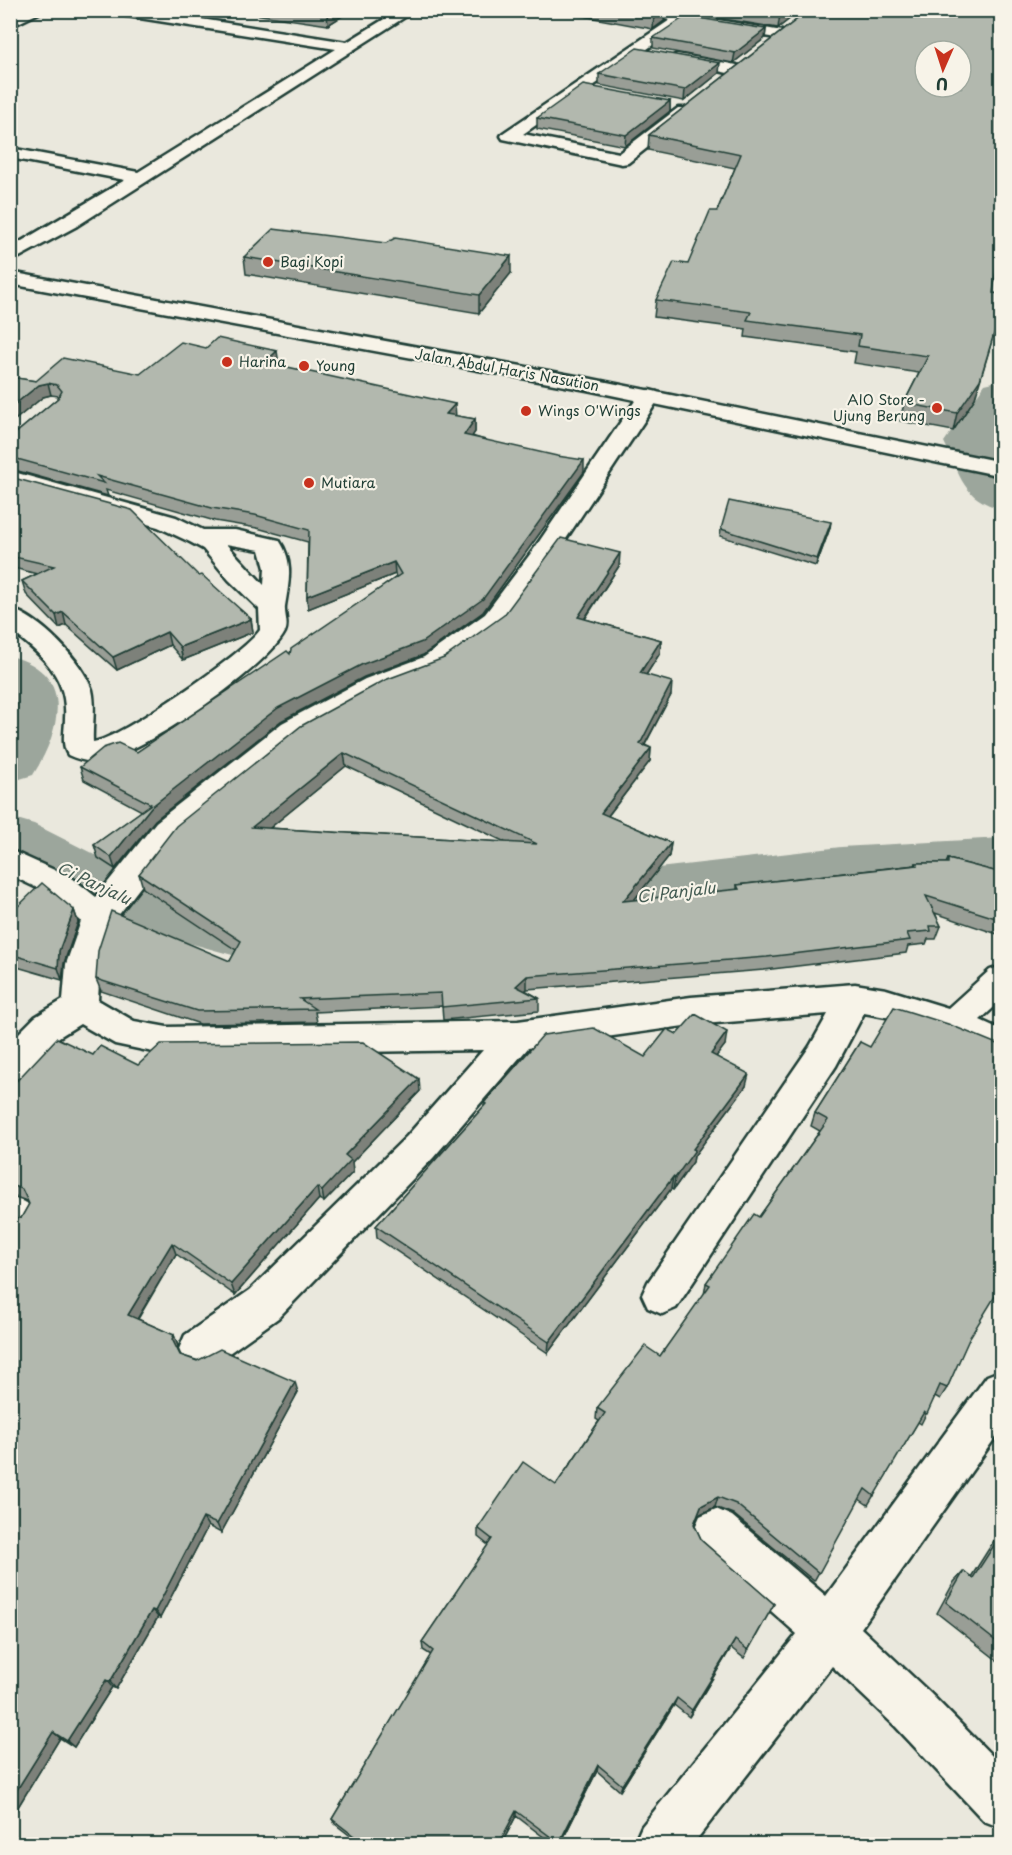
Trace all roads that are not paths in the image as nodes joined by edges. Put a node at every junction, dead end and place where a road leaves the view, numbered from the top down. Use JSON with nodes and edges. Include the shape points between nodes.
{"nodes":[{"id":1,"x":38,"y":10,"type":"edge"},
{"id":2,"x":114,"y":10,"type":"edge"},
{"id":3,"x":386,"y":10,"type":"edge"},
{"id":4,"x":409,"y":10,"type":"edge"},
{"id":5,"x":635,"y":10,"type":"edge"},
{"id":6,"x":688,"y":14,"type":"edge"},
{"id":7,"x":10,"y":23,"type":"edge"},
{"id":8,"x":332,"y":45,"type":"junction"},
{"id":9,"x":349,"y":47,"type":"junction"},
{"id":10,"x":765,"y":48,"type":"edge"},
{"id":11,"x":634,"y":51,"type":"junction"},
{"id":12,"x":750,"y":59,"type":"edge"},
{"id":13,"x":737,"y":69,"type":"junction"},
{"id":14,"x":721,"y":82,"type":"edge"},
{"id":15,"x":580,"y":88,"type":"junction"},
{"id":16,"x":603,"y":91,"type":"edge"},
{"id":17,"x":666,"y":104,"type":"edge"},
{"id":18,"x":10,"y":153,"type":"edge"},
{"id":19,"x":131,"y":177,"type":"junction"},
{"id":20,"x":62,"y":220,"type":"junction"},
{"id":21,"x":10,"y":245,"type":"edge"},
{"id":22,"x":10,"y":256,"type":"edge"},
{"id":23,"x":11,"y":279,"type":"edge"},
{"id":24,"x":649,"y":397,"type":"junction"},
{"id":25,"x":1002,"y":469,"type":"edge"},
{"id":26,"x":10,"y":478,"type":"edge"},
{"id":27,"x":199,"y":537,"type":"junction"},
{"id":28,"x":272,"y":607,"type":"junction"},
{"id":29,"x":10,"y":617,"type":"edge"},
{"id":30,"x":10,"y":861,"type":"edge"},
{"id":31,"x":101,"y":915,"type":"junction"},
{"id":32,"x":1002,"y":979,"type":"edge"},
{"id":33,"x":855,"y":998,"type":"junction"},
{"id":34,"x":80,"y":1007,"type":"junction"},
{"id":35,"x":954,"y":1024,"type":"junction"},
{"id":36,"x":518,"y":1035,"type":"junction"},
{"id":37,"x":1002,"y":1046,"type":"edge"},
{"id":38,"x":10,"y":1066,"type":"edge"},
{"id":39,"x":662,"y":1295,"type":"dead end"},
{"id":40,"x":200,"y":1349,"type":"dead end"},
{"id":41,"x":1002,"y":1391,"type":"edge"},
{"id":42,"x":716,"y":1532,"type":"dead end"},
{"id":43,"x":830,"y":1631,"type":"junction"},
{"id":44,"x":1002,"y":1803,"type":"edge"},
{"id":45,"x":660,"y":1845,"type":"edge"}],
"edges":[{"from":1,"to":7,"type":"main road"},
{"from":2,"to":8,"type":"main road"},
{"from":3,"to":8,"type":"main road"},
{"from":4,"to":9,"type":"main road"},
{"from":5,"to":6,"type":"main road"},
{"from":6,"to":10,"type":"main road","via":[[787,32]]},
{"from":6,"to":11,"type":"main road"},
{"from":8,"to":9,"type":"main road"},
{"from":8,"to":19,"type":"main road"},
{"from":9,"to":19,"type":"main road"},
{"from":11,"to":13,"type":"main road"},
{"from":11,"to":15,"type":"main road"},
{"from":12,"to":13,"type":"main road"},
{"from":13,"to":14,"type":"main road"},
{"from":15,"to":16,"type":"main road"},
{"from":15,"to":17,"type":"main road","via":[[509,136],[622,159],[691,105]]},
{"from":18,"to":19,"type":"main road"},
{"from":19,"to":20,"type":"main road"},
{"from":20,"to":21,"type":"main road"},
{"from":20,"to":22,"type":"main road"},
{"from":23,"to":24,"type":"main road","name":"Jalan Abdul Haris Nasution"},
{"from":24,"to":25,"type":"main road","name":"Jalan Abdul Haris Nasution"},
{"from":24,"to":31,"type":"main road","via":[[494,620],[434,663],[375,685],[292,730],[167,830]]},
{"from":26,"to":27,"type":"main road","via":[[167,522]]},
{"from":27,"to":28,"type":"main road","via":[[212,544],[238,576]]},
{"from":27,"to":28,"type":"main road","via":[[235,537],[270,545],[280,574]]},
{"from":28,"to":29,"type":"main road","via":[[273,631],[260,649],[211,686],[117,745],[92,752],[78,748],[78,691],[67,670],[56,655]]},
{"from":30,"to":31,"type":"main road","via":[[62,886]]},
{"from":31,"to":34,"type":"main road","via":[[83,964]]},
{"from":32,"to":35,"type":"main road"},
{"from":33,"to":35,"type":"main road","via":[[886,1003]]},
{"from":33,"to":36,"type":"main road","via":[[692,1011]]},
{"from":33,"to":39,"type":"main road","via":[[823,1056]]},
{"from":34,"to":36,"type":"main road","via":[[127,1034],[167,1041]]},
{"from":34,"to":38,"type":"main road","via":[[47,1027]]},
{"from":35,"to":37,"type":"main road"},
{"from":36,"to":40,"type":"main road","via":[[420,1147],[264,1304]]},
{"from":41,"to":43,"type":"main road"},
{"from":42,"to":43,"type":"main road"},
{"from":43,"to":44,"type":"main road"},
{"from":43,"to":45,"type":"main road"}]}
